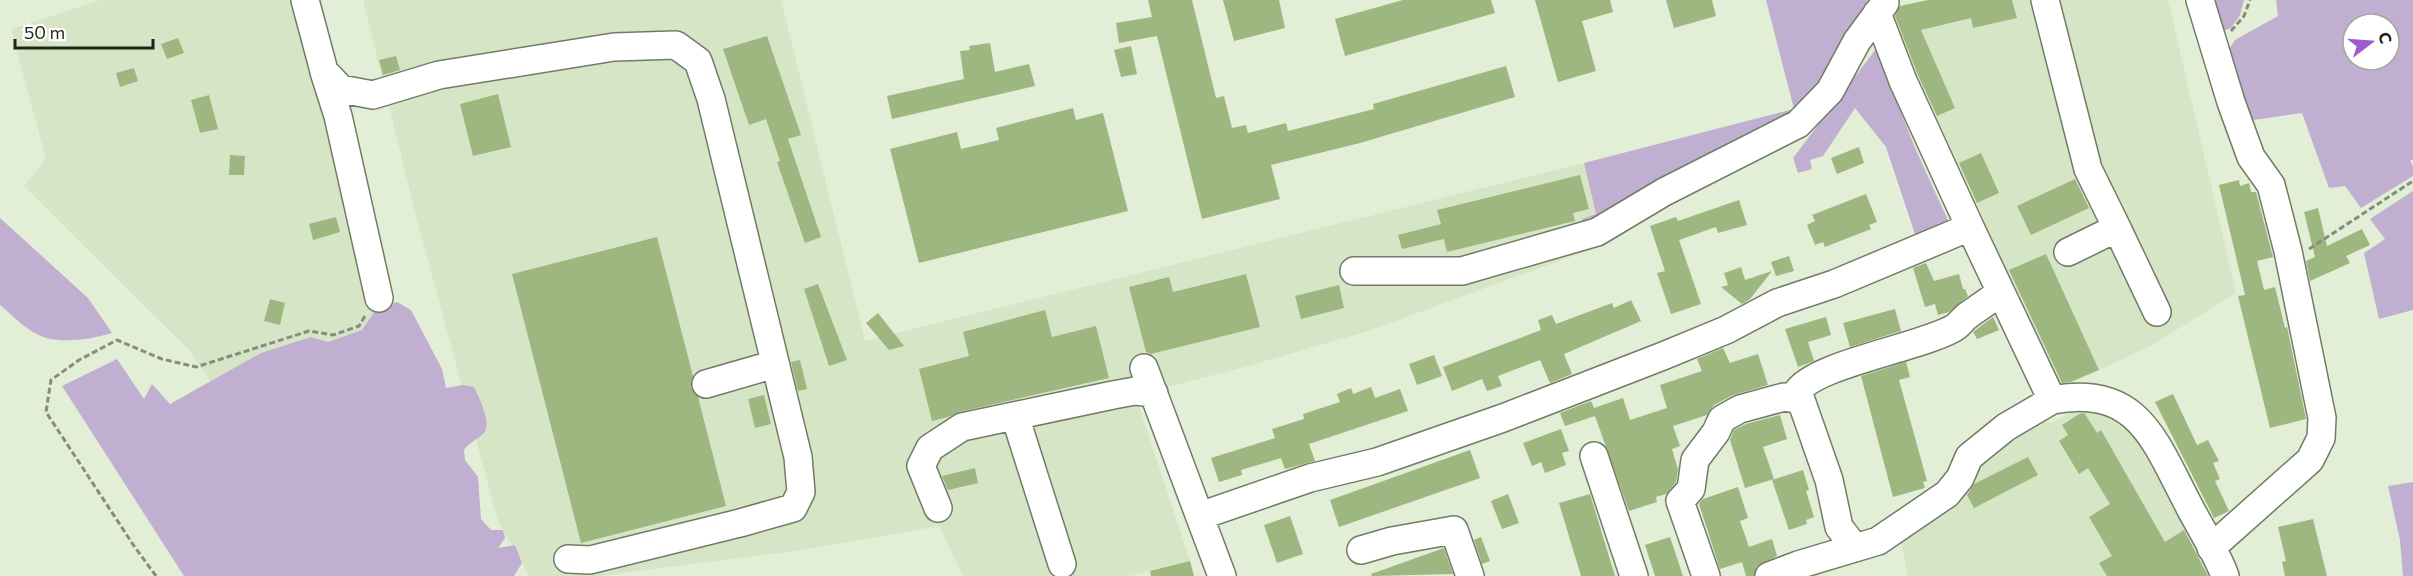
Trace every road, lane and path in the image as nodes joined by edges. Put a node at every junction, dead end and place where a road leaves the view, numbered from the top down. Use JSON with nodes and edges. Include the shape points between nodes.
{"nodes":[{"id":1,"x":305,"y":0,"type":"edge"},
{"id":2,"x":2045,"y":0,"type":"edge"},
{"id":3,"x":2200,"y":0,"type":"edge"},
{"id":4,"x":2250,"y":0,"type":"edge"},
{"id":5,"x":1882,"y":7,"type":"edge"},
{"id":6,"x":2214,"y":42,"type":"junction"},
{"id":7,"x":324,"y":71,"type":"junction"},
{"id":8,"x":2413,"y":181,"type":"edge"},
{"id":9,"x":1970,"y":227,"type":"junction"},
{"id":10,"x":2117,"y":228,"type":"junction"},
{"id":11,"x":2068,"y":252,"type":"dead end"},
{"id":12,"x":2290,"y":261,"type":"junction"},
{"id":13,"x":1354,"y":271,"type":"dead end"},
{"id":14,"x":2001,"y":292,"type":"junction"},
{"id":15,"x":379,"y":298,"type":"joint"},
{"id":16,"x":2157,"y":312,"type":"dead end"},
{"id":17,"x":775,"y":363,"type":"junction"},
{"id":18,"x":1144,"y":368,"type":"dead end"},
{"id":19,"x":706,"y":384,"type":"dead end"},
{"id":20,"x":1155,"y":393,"type":"junction"},
{"id":21,"x":1801,"y":400,"type":"junction"},
{"id":22,"x":2052,"y":400,"type":"junction"},
{"id":23,"x":1015,"y":416,"type":"junction"},
{"id":24,"x":1594,"y":456,"type":"dead end"},
{"id":25,"x":938,"y":508,"type":"dead end"},
{"id":26,"x":1200,"y":516,"type":"junction"},
{"id":27,"x":1854,"y":548,"type":"junction"},
{"id":28,"x":2211,"y":548,"type":"junction"},
{"id":29,"x":1361,"y":550,"type":"dead end"},
{"id":30,"x":568,"y":559,"type":"dead end"},
{"id":31,"x":1062,"y":564,"type":"dead end"},
{"id":32,"x":2225,"y":575,"type":"edge"},
{"id":33,"x":156,"y":576,"type":"edge"},
{"id":34,"x":1222,"y":576,"type":"edge"},
{"id":35,"x":1470,"y":576,"type":"edge"},
{"id":36,"x":1634,"y":576,"type":"edge"},
{"id":37,"x":1706,"y":576,"type":"edge"},
{"id":38,"x":1769,"y":576,"type":"edge"}],
"edges":[{"from":1,"to":7,"type":"street"},
{"from":2,"to":10,"type":"street","via":[[2088,169]]},
{"from":3,"to":6,"type":"street"},
{"from":4,"to":6,"type":"path","via":[[2234,30]]},
{"from":5,"to":9,"type":"street","via":[[1903,81]]},
{"from":5,"to":13,"type":"street","via":[[1857,41],[1830,91],[1798,124],[1664,192],[1597,232],[1462,271]]},
{"from":6,"to":12,"type":"street","via":[[2251,157],[2271,185]]},
{"from":7,"to":15,"type":"street","via":[[338,116]]},
{"from":7,"to":17,"type":"street","via":[[341,89],[373,95],[439,75],[615,47],[676,45],[698,61],[711,99]]},
{"from":8,"to":12,"type":"path"},
{"from":9,"to":14,"type":"street"},
{"from":9,"to":26,"type":"street","via":[[1833,284],[1776,303],[1663,356],[1503,418],[1377,462],[1310,478]]},
{"from":10,"to":11,"type":"street"},
{"from":10,"to":16,"type":"street"},
{"from":12,"to":28,"type":"street","via":[[2322,418],[2321,438],[2310,460]]},
{"from":14,"to":21,"type":"street","via":[[1956,327],[1803,383],[1797,392]]},
{"from":14,"to":22,"type":"street"},
{"from":15,"to":33,"type":"path","via":[[358,326],[333,335],[309,332],[196,367],[162,359],[117,340],[51,380],[46,412]]},
{"from":17,"to":19,"type":"street"},
{"from":17,"to":30,"type":"street","via":[[798,457],[801,492],[792,508],[590,560]]},
{"from":18,"to":20,"type":"street"},
{"from":20,"to":23,"type":"street","via":[[1135,391]]},
{"from":20,"to":26,"type":"street"},
{"from":21,"to":27,"type":"street","via":[[1829,480],[1839,527]]},
{"from":21,"to":37,"type":"street","via":[[1784,397],[1740,409],[1722,419],[1695,460],[1691,489],[1680,501]]},
{"from":22,"to":27,"type":"street","via":[[1969,457],[1947,494],[1878,541]]},
{"from":22,"to":28,"type":"street","via":[[2076,395],[2107,400],[2130,412],[2151,433]]},
{"from":23,"to":25,"type":"street","via":[[962,427],[930,448],[921,466]]},
{"from":23,"to":31,"type":"street"},
{"from":24,"to":36,"type":"street"},
{"from":26,"to":34,"type":"street"},
{"from":27,"to":38,"type":"street"},
{"from":28,"to":32,"type":"street"},
{"from":29,"to":35,"type":"street","via":[[1454,530]]}]}
